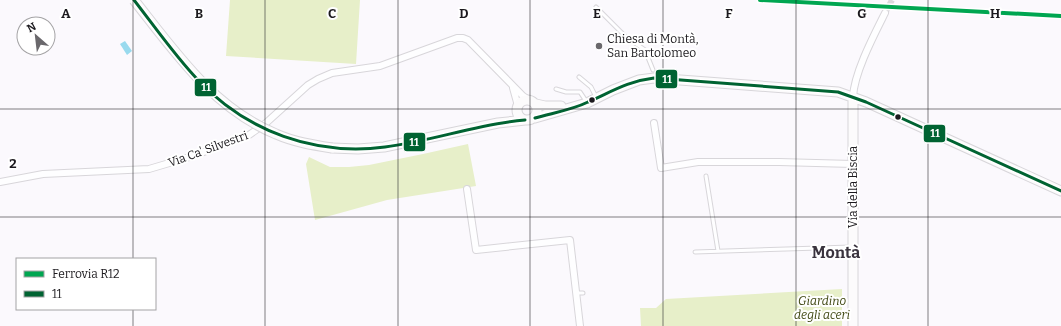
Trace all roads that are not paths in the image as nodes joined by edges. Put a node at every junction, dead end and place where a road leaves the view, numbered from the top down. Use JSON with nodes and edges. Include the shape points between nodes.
{"nodes":[{"id":1,"x":134,"y":0,"type":"edge"},
{"id":2,"x":596,"y":7,"type":"dead end"},
{"id":3,"x":885,"y":13,"type":"tunnel mouth"},
{"id":4,"x":653,"y":70,"type":"dead end"},
{"id":5,"x":579,"y":77,"type":"dead end"},
{"id":6,"x":511,"y":84,"type":"junction"},
{"id":7,"x":556,"y":89,"type":"dead end"},
{"id":8,"x":853,"y":97,"type":"junction"},
{"id":9,"x":597,"y":98,"type":"junction"},
{"id":10,"x":532,"y":102,"type":"junction"},
{"id":11,"x":587,"y":102,"type":"junction"},
{"id":12,"x":574,"y":106,"type":"junction"},
{"id":13,"x":518,"y":108,"type":"junction"},
{"id":14,"x":534,"y":118,"type":"junction"},
{"id":15,"x":525,"y":120,"type":"junction"},
{"id":16,"x":498,"y":123,"type":"junction"},
{"id":17,"x":654,"y":123,"type":"dead end"},
{"id":18,"x":853,"y":164,"type":"junction"},
{"id":19,"x":706,"y":176,"type":"dead end"},
{"id":20,"x":0,"y":182,"type":"edge"},
{"id":21,"x":467,"y":189,"type":"dead end"},
{"id":22,"x":1061,"y":191,"type":"edge"},
{"id":23,"x":853,"y":247,"type":"junction"},
{"id":24,"x":718,"y":251,"type":"junction"},
{"id":25,"x":695,"y":252,"type":"dead end"},
{"id":26,"x":576,"y":293,"type":"junction"},
{"id":27,"x":583,"y":293,"type":"dead end"},
{"id":28,"x":580,"y":326,"type":"edge"},
{"id":29,"x":853,"y":326,"type":"edge"}],
"edges":[{"from":1,"to":16,"type":"main road","bridge":true,"via":[[189,70],[209,91],[253,124],[277,135],[303,143],[358,149],[384,147]]},
{"from":2,"to":4,"type":"lane","via":[[625,36],[645,50]]},
{"from":3,"to":8,"type":"street","via":[[862,63]]},
{"from":5,"to":9,"type":"lane","via":[[591,87]]},
{"from":6,"to":10,"type":"street"},
{"from":6,"to":13,"type":"street"},
{"from":6,"to":20,"type":"street","name":"Via Ca' Silvestri","via":[[474,44],[457,38],[380,66],[332,73],[318,79],[249,135],[193,156],[149,169],[43,174]]},
{"from":7,"to":11,"type":"lane","via":[[580,92]]},
{"from":8,"to":9,"type":"main road","via":[[838,92],[660,77],[639,80]]},
{"from":8,"to":18,"type":"main road","name":"Via della Biscia"},
{"from":8,"to":22,"type":"main road"},
{"from":9,"to":11,"type":"main road"},
{"from":10,"to":12,"type":"main road","via":[[545,106]]},
{"from":10,"to":13,"type":"main road","via":[[522,101]]},
{"from":10,"to":14,"type":"main road","via":[[538,113]]},
{"from":11,"to":12,"type":"main road"},
{"from":12,"to":14,"type":"main road"},
{"from":13,"to":15,"type":"main road","via":[[519,116]]},
{"from":13,"to":16,"type":"main road"},
{"from":14,"to":15,"type":"main road"},
{"from":15,"to":16,"type":"main road"},
{"from":17,"to":18,"type":"street","via":[[661,168],[698,162]]},
{"from":18,"to":23,"type":"main road","name":"Via della Biscia"},
{"from":19,"to":24,"type":"lane"},
{"from":21,"to":26,"type":"street","via":[[476,250],[570,240]]},
{"from":23,"to":24,"type":"lane"},
{"from":23,"to":29,"type":"main road","name":"Via della Biscia"},
{"from":24,"to":25,"type":"lane"},
{"from":26,"to":27,"type":"lane"},
{"from":26,"to":28,"type":"street"}]}
